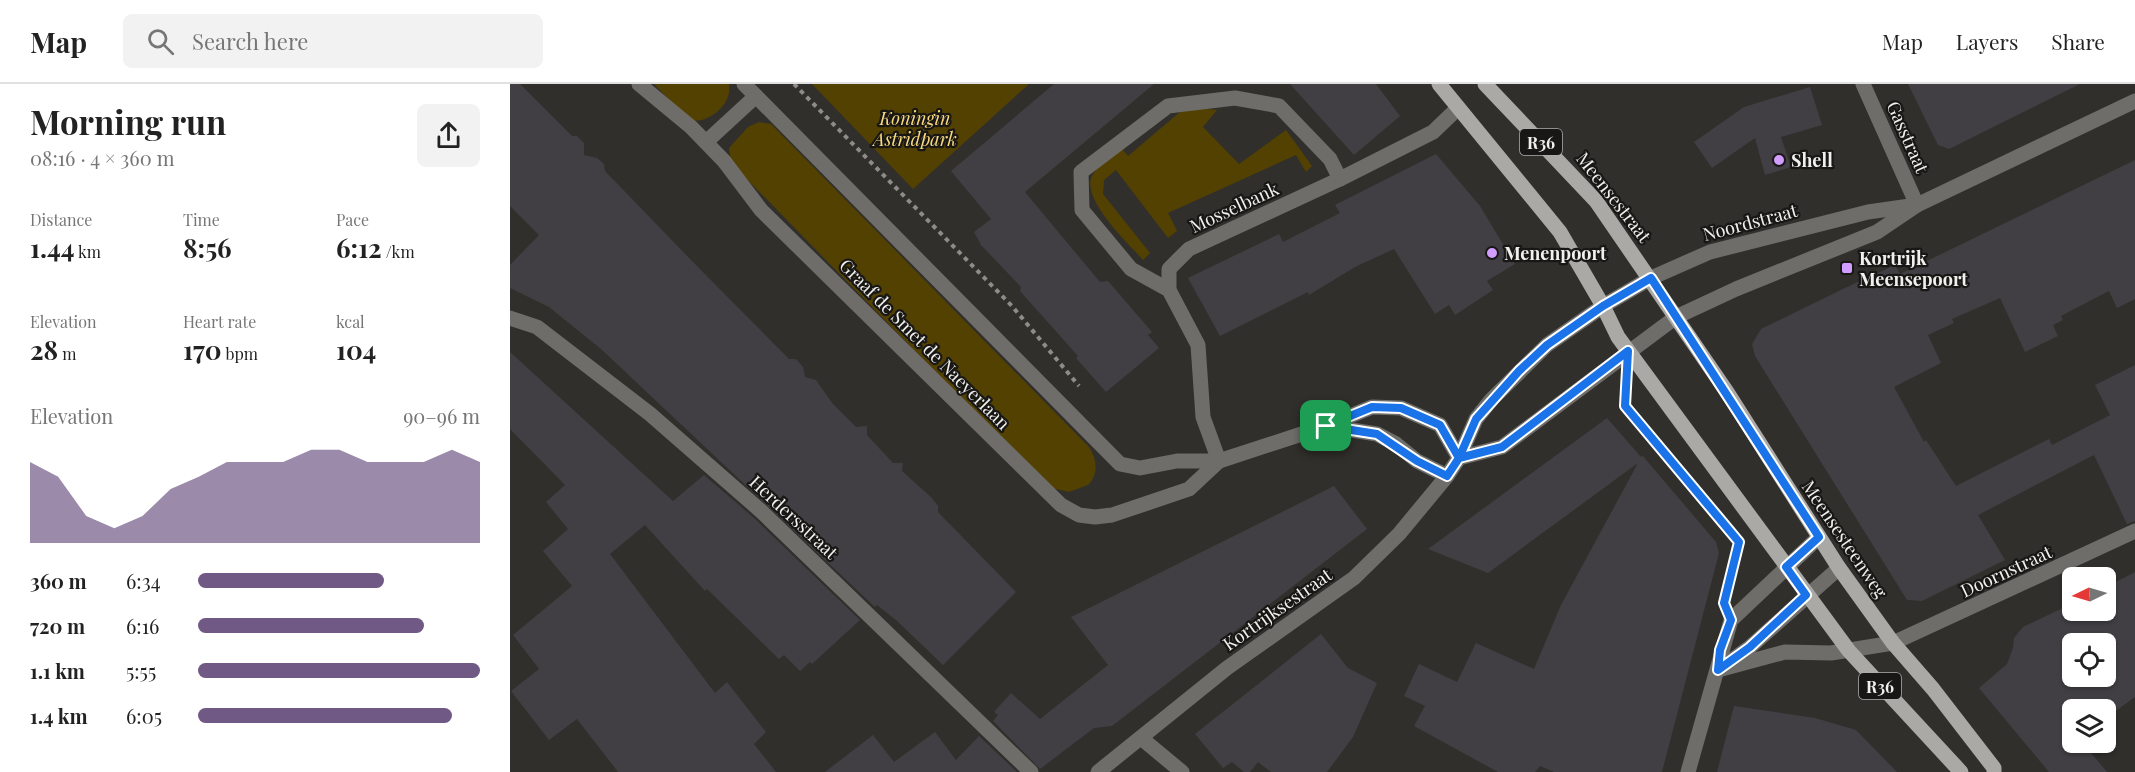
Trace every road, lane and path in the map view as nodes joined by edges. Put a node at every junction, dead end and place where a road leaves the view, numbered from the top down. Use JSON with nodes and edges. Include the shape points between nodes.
{"nodes":[{"id":1,"x":639,"y":84,"type":"edge"},
{"id":2,"x":744,"y":84,"type":"edge"},
{"id":3,"x":794,"y":84,"type":"edge"},
{"id":4,"x":1438,"y":84,"type":"edge"},
{"id":5,"x":1485,"y":84,"type":"edge"},
{"id":6,"x":1863,"y":84,"type":"edge"},
{"id":7,"x":756,"y":96,"type":"junction"},
{"id":8,"x":2135,"y":101,"type":"edge"},
{"id":9,"x":1458,"y":108,"type":"junction"},
{"id":10,"x":706,"y":142,"type":"junction"},
{"id":11,"x":1340,"y":179,"type":"junction"},
{"id":12,"x":1917,"y":205,"type":"junction"},
{"id":13,"x":1651,"y":278,"type":"junction"},
{"id":14,"x":1169,"y":290,"type":"junction"},
{"id":15,"x":1603,"y":306,"type":"junction"},
{"id":16,"x":1676,"y":317,"type":"junction"},
{"id":17,"x":510,"y":318,"type":"edge"},
{"id":18,"x":1628,"y":351,"type":"junction"},
{"id":19,"x":1080,"y":387,"type":"dead end"},
{"id":20,"x":1326,"y":426,"type":"junction"},
{"id":21,"x":1459,"y":458,"type":"junction"},
{"id":22,"x":1219,"y":461,"type":"junction"},
{"id":23,"x":1447,"y":476,"type":"junction"},
{"id":24,"x":2135,"y":531,"type":"edge"},
{"id":25,"x":1819,"y":537,"type":"junction"},
{"id":26,"x":1739,"y":542,"type":"junction"},
{"id":27,"x":1745,"y":550,"type":"dead end"},
{"id":28,"x":1786,"y":567,"type":"junction"},
{"id":29,"x":1839,"y":568,"type":"junction"},
{"id":30,"x":1806,"y":595,"type":"junction"},
{"id":31,"x":1731,"y":620,"type":"junction"},
{"id":32,"x":1893,"y":643,"type":"junction"},
{"id":33,"x":1849,"y":651,"type":"junction"},
{"id":34,"x":1718,"y":670,"type":"junction"},
{"id":35,"x":1141,"y":738,"type":"junction"},
{"id":36,"x":1031,"y":772,"type":"edge"},
{"id":37,"x":1098,"y":772,"type":"edge"},
{"id":38,"x":1182,"y":772,"type":"edge"},
{"id":39,"x":1688,"y":772,"type":"edge"},
{"id":40,"x":1960,"y":772,"type":"edge"},
{"id":41,"x":1994,"y":772,"type":"edge"}],
"edges":[{"from":1,"to":10,"type":"street","name":"Graaf de Smet de Naeyerlaan"},
{"from":2,"to":7,"type":"street","name":"Graaf de Smet de Naeyerlaan"},
{"from":3,"to":19,"type":"path","via":[[1011,306]]},
{"from":4,"to":9,"type":"main road","number":"R36"},
{"from":5,"to":13,"type":"main road","name":"Meensestraat","number":"R36","via":[[1596,201]]},
{"from":6,"to":12,"type":"street","name":"Gasstraat"},
{"from":7,"to":10,"type":"street"},
{"from":7,"to":22,"type":"street","name":"Graaf de Smet de Naeyerlaan","via":[[1120,464],[1140,468],[1177,461]]},
{"from":8,"to":12,"type":"street","name":"Noordstraat"},
{"from":9,"to":11,"type":"street","name":"Mosselbank","via":[[1433,132]]},
{"from":9,"to":15,"type":"main road","number":"R36","via":[[1547,214]]},
{"from":10,"to":22,"type":"street","name":"Graaf de Smet de Naeyerlaan","via":[[761,210],[1061,505],[1079,515],[1112,515],[1188,489]]},
{"from":11,"to":14,"type":"street","name":"Mosselbank","via":[[1189,249],[1169,269]]},
{"from":11,"to":14,"type":"street","via":[[1330,159],[1279,106],[1235,98],[1168,106],[1081,172],[1082,210],[1131,269]]},
{"from":12,"to":13,"type":"street","name":"Noordstraat","via":[[1868,212],[1731,246]]},
{"from":12,"to":16,"type":"street","name":"Noordstraat","via":[[1877,232]]},
{"from":13,"to":15,"type":"street","name":"Noordstraat"},
{"from":13,"to":16,"type":"main road","name":"Meensestraat","number":"R36"},
{"from":14,"to":22,"type":"street","via":[[1198,345],[1203,417]]},
{"from":15,"to":18,"type":"main road","number":"R36"},
{"from":15,"to":21,"type":"street","name":"Kortrijksestraat","via":[[1547,345],[1512,378],[1476,419]]},
{"from":16,"to":18,"type":"street","name":"Noordstraat"},
{"from":16,"to":25,"type":"main road","name":"Meensesteenweg","number":"R36"},
{"from":17,"to":36,"type":"street","name":"Herdersstraat","via":[[537,327],[650,414],[736,490]]},
{"from":18,"to":21,"type":"street","via":[[1502,447]]},
{"from":18,"to":26,"type":"path","via":[[1625,406]]},
{"from":18,"to":28,"type":"main road","number":"R36"},
{"from":20,"to":21,"type":"street","name":"Graaf de Smet de Naeyerlaan","via":[[1372,407],[1401,408],[1440,425]]},
{"from":20,"to":22,"type":"street","name":"Graaf de Smet de Naeyerlaan"},
{"from":20,"to":23,"type":"street","name":"Graaf de Smet de Naeyerlaan","via":[[1377,434]]},
{"from":21,"to":23,"type":"street","name":"Kortrijksestraat"},
{"from":23,"to":35,"type":"street","name":"Kortrijksestraat","via":[[1399,534],[1354,578],[1227,668]]},
{"from":24,"to":32,"type":"street","name":"Doornstraat"},
{"from":25,"to":28,"type":"street"},
{"from":25,"to":29,"type":"main road","name":"Meensesteenweg","number":"R36"},
{"from":26,"to":27,"type":"path"},
{"from":26,"to":31,"type":"path","via":[[1724,603]]},
{"from":28,"to":30,"type":"main road","number":"R36"},
{"from":28,"to":31,"type":"street"},
{"from":29,"to":30,"type":"street"},
{"from":29,"to":32,"type":"main road","name":"Meensesteenweg","number":"R36"},
{"from":30,"to":33,"type":"main road","number":"R36"},
{"from":30,"to":34,"type":"street","via":[[1750,647]]},
{"from":31,"to":34,"type":"street","via":[[1720,650]]},
{"from":32,"to":33,"type":"street","name":"Doornstraat"},
{"from":32,"to":41,"type":"main road","name":"Meensesteenweg","number":"R36","via":[[1940,698]]},
{"from":33,"to":34,"type":"street","name":"Doornstraat","via":[[1785,652]]},
{"from":33,"to":40,"type":"main road","number":"R36"},
{"from":34,"to":39,"type":"street"},
{"from":35,"to":37,"type":"street","name":"Kortrijksestraat"},
{"from":35,"to":38,"type":"street"}]}
